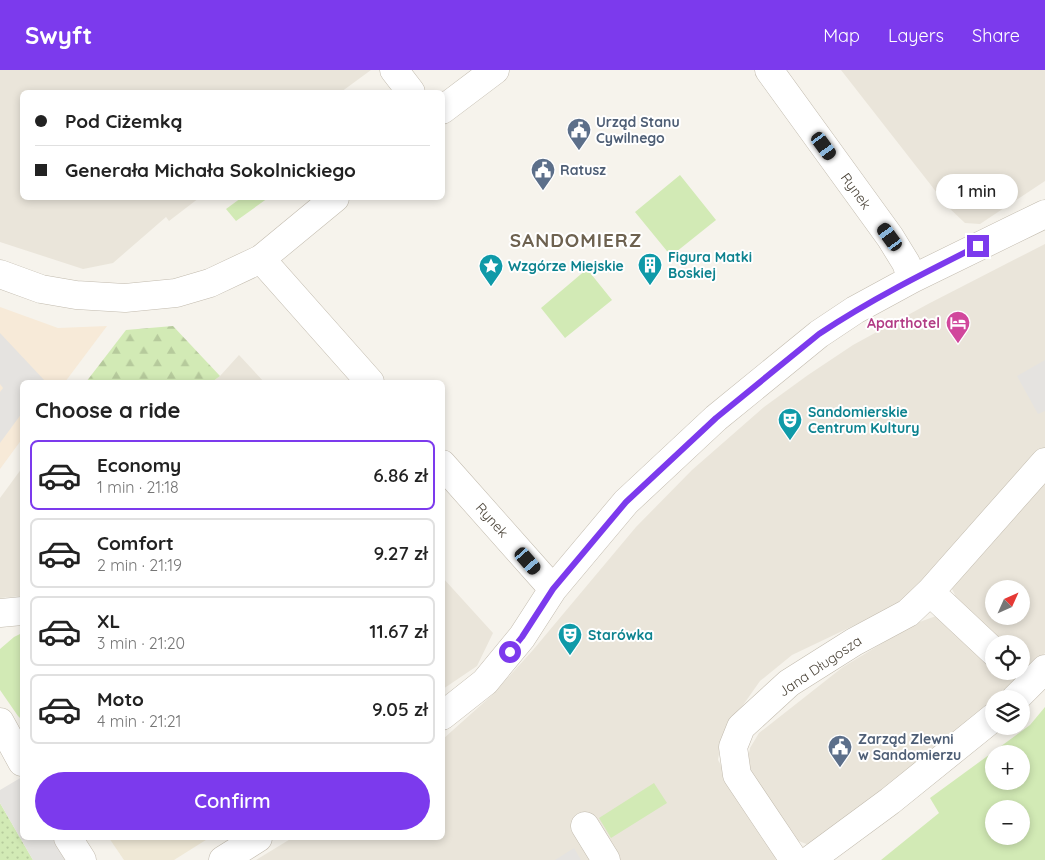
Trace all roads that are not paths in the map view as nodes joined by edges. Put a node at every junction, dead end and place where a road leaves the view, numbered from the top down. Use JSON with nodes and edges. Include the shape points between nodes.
{"nodes":[{"id":1,"x":394,"y":70,"type":"edge"},
{"id":2,"x":495,"y":70,"type":"edge"},
{"id":3,"x":769,"y":70,"type":"edge"},
{"id":4,"x":409,"y":90,"type":"edge"},
{"id":5,"x":445,"y":108,"type":"edge"},
{"id":6,"x":333,"y":200,"type":"edge"},
{"id":7,"x":1045,"y":214,"type":"edge"},
{"id":8,"x":260,"y":259,"type":"junction"},
{"id":9,"x":0,"y":274,"type":"edge"},
{"id":10,"x":912,"y":279,"type":"junction"},
{"id":11,"x":368,"y":380,"type":"edge"},
{"id":12,"x":1045,"y":462,"type":"edge"},
{"id":13,"x":445,"y":467,"type":"edge"},
{"id":14,"x":553,"y":589,"type":"junction"},
{"id":15,"x":930,"y":592,"type":"junction"},
{"id":16,"x":20,"y":611,"type":"edge"},
{"id":17,"x":0,"y":613,"type":"edge"},
{"id":18,"x":985,"y":644,"type":"edge"},
{"id":19,"x":445,"y":714,"type":"edge"},
{"id":20,"x":0,"y":722,"type":"edge"},
{"id":21,"x":985,"y":724,"type":"edge"},
{"id":22,"x":20,"y":758,"type":"edge"},
{"id":23,"x":585,"y":826,"type":"dead end"},
{"id":24,"x":69,"y":840,"type":"edge"},
{"id":25,"x":255,"y":840,"type":"edge"},
{"id":26,"x":82,"y":860,"type":"edge"},
{"id":27,"x":223,"y":860,"type":"edge"},
{"id":28,"x":606,"y":860,"type":"edge"},
{"id":29,"x":794,"y":860,"type":"edge"},
{"id":30,"x":810,"y":860,"type":"edge"}],
"edges":[{"from":1,"to":4,"type":"street"},
{"from":2,"to":5,"type":"street"},
{"from":3,"to":10,"type":"street","name":"Rynek","via":[[890,237]]},
{"from":6,"to":8,"type":"street"},
{"from":7,"to":10,"type":"street"},
{"from":8,"to":9,"type":"street","via":[[210,283],[176,293],[125,298],[41,289]]},
{"from":8,"to":11,"type":"street"},
{"from":10,"to":14,"type":"street","via":[[819,334],[716,418],[626,502]]},
{"from":12,"to":15,"type":"street","name":"Jana Długosza"},
{"from":13,"to":14,"type":"street","name":"Rynek"},
{"from":14,"to":19,"type":"street","via":[[522,637],[485,682]]},
{"from":15,"to":18,"type":"street"},
{"from":15,"to":29,"type":"street","name":"Jana Długosza","via":[[908,613],[789,683],[741,726],[733,747],[737,775]]},
{"from":16,"to":17,"type":"street"},
{"from":20,"to":22,"type":"street"},
{"from":21,"to":30,"type":"street"},
{"from":23,"to":28,"type":"street"},
{"from":24,"to":26,"type":"street"},
{"from":25,"to":27,"type":"street"}]}
